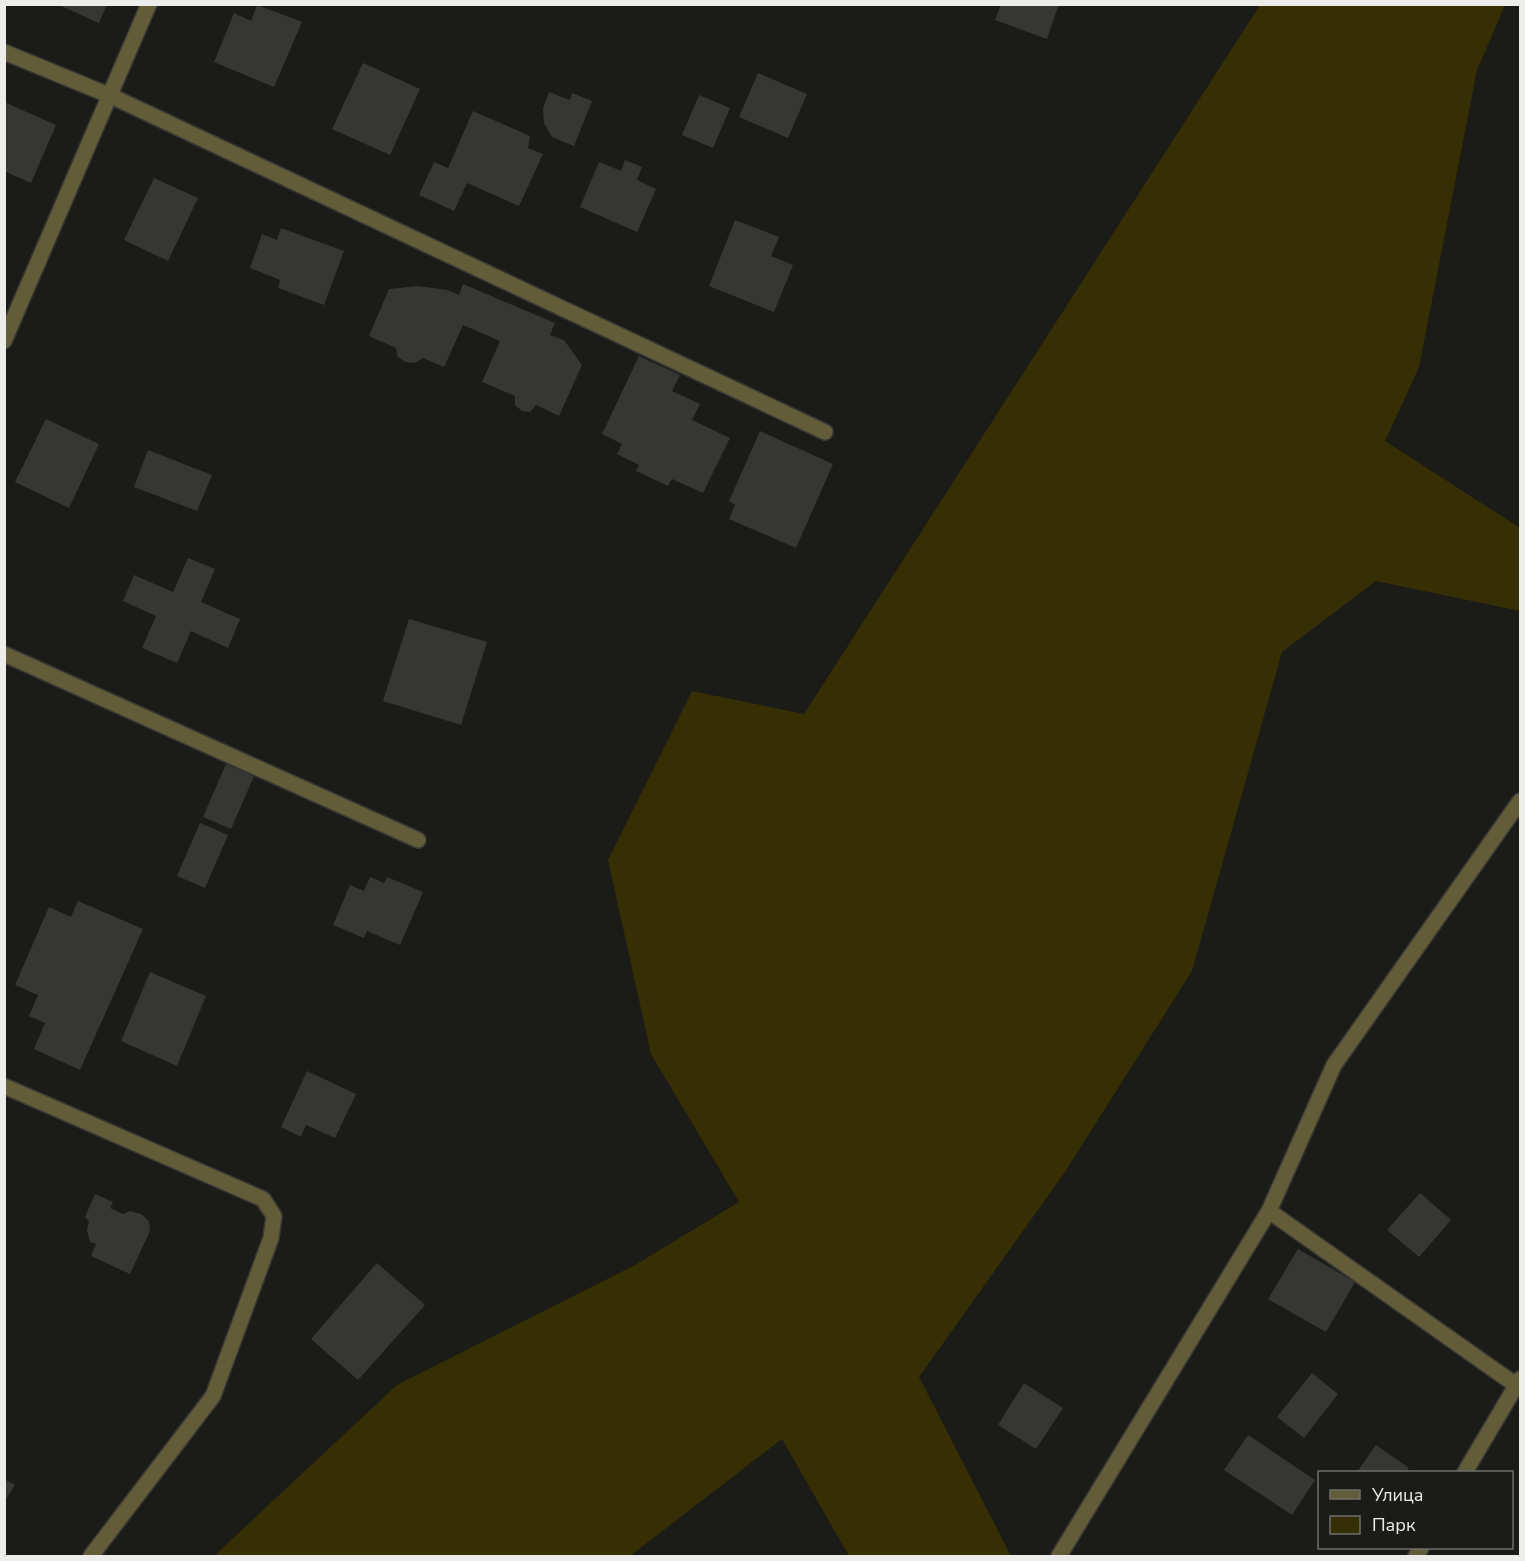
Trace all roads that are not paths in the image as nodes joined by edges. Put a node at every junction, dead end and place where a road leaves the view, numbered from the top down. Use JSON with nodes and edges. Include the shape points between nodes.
{"nodes":[{"id":1,"x":149,"y":4,"type":"edge"},
{"id":2,"x":4,"y":52,"type":"edge"},
{"id":3,"x":111,"y":96,"type":"junction"},
{"id":4,"x":4,"y":341,"type":"edge"},
{"id":5,"x":825,"y":432,"type":"dead end"},
{"id":6,"x":4,"y":654,"type":"edge"},
{"id":7,"x":1521,"y":801,"type":"edge"},
{"id":8,"x":418,"y":840,"type":"dead end"},
{"id":9,"x":4,"y":1086,"type":"edge"},
{"id":10,"x":1269,"y":1211,"type":"junction"},
{"id":11,"x":1519,"y":1384,"type":"edge"},
{"id":12,"x":1466,"y":1471,"type":"edge"},
{"id":13,"x":91,"y":1557,"type":"edge"},
{"id":14,"x":1059,"y":1557,"type":"edge"}],
"edges":[{"from":1,"to":3,"type":"street"},
{"from":2,"to":3,"type":"street"},
{"from":3,"to":4,"type":"street"},
{"from":3,"to":5,"type":"street"},
{"from":6,"to":8,"type":"street"},
{"from":7,"to":10,"type":"street","via":[[1334,1065]]},
{"from":9,"to":13,"type":"street","via":[[263,1199],[274,1216],[271,1238],[213,1395]]},
{"from":10,"to":11,"type":"street"},
{"from":10,"to":14,"type":"street"},
{"from":11,"to":12,"type":"street"}]}
